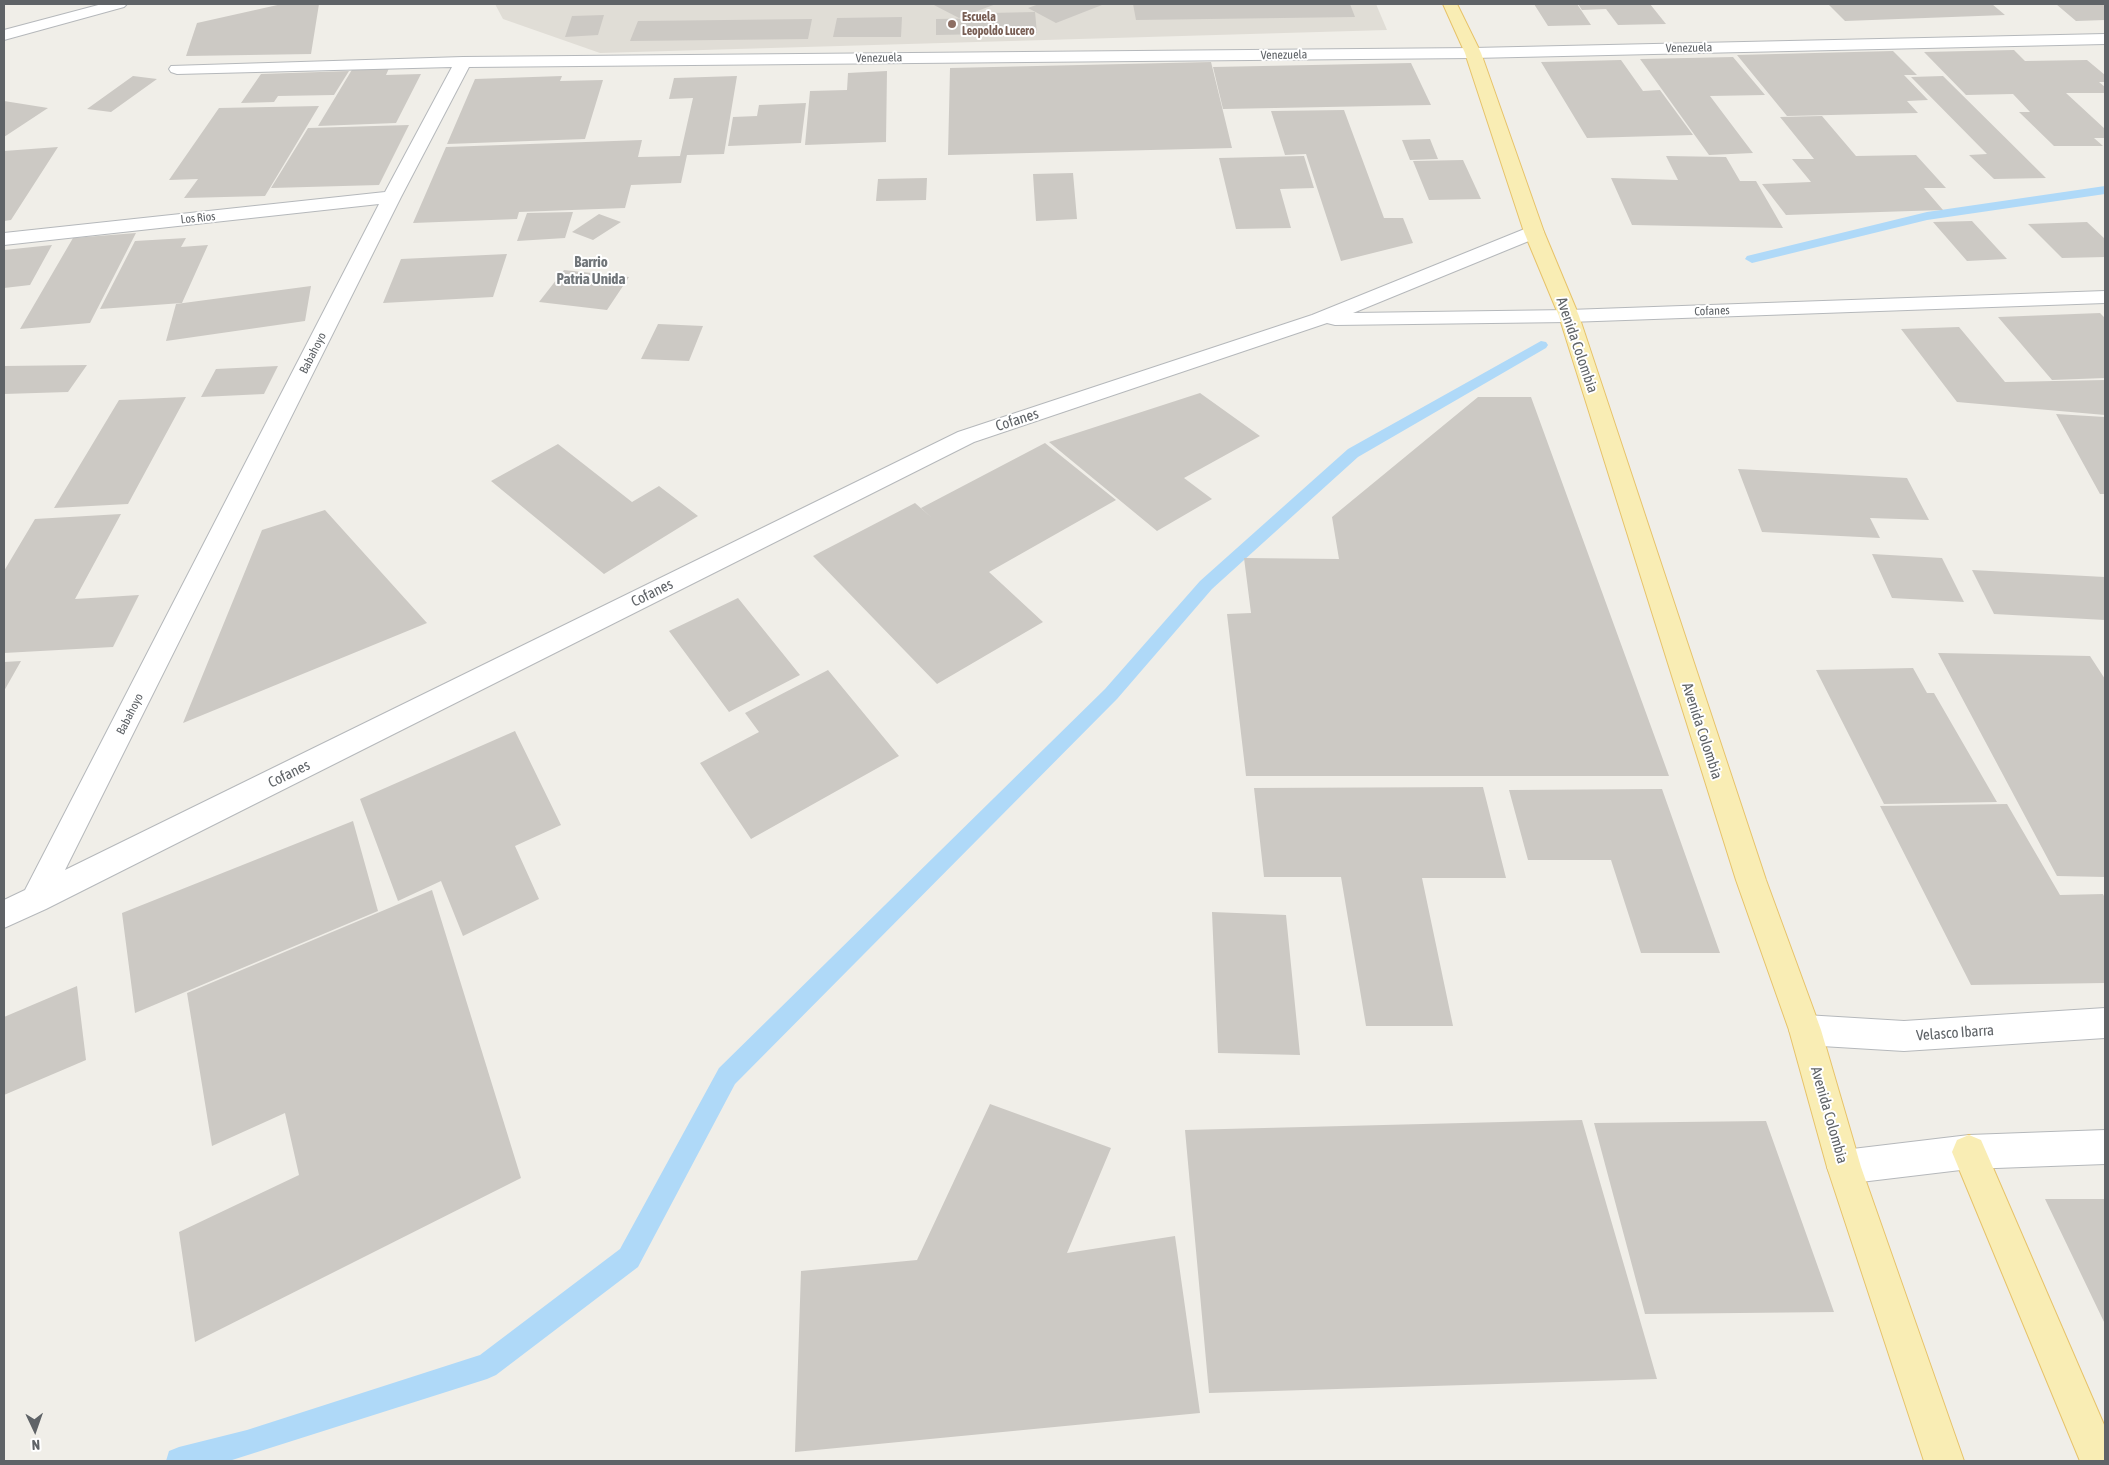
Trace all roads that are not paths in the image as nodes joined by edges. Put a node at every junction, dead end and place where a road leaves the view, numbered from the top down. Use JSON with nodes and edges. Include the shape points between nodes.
{"nodes":[{"id":1,"x":119,"y":4,"type":"edge"},
{"id":2,"x":1450,"y":4,"type":"edge"},
{"id":3,"x":4,"y":35,"type":"edge"},
{"id":4,"x":2105,"y":39,"type":"edge"},
{"id":5,"x":1473,"y":53,"type":"junction"},
{"id":6,"x":463,"y":62,"type":"junction"},
{"id":7,"x":177,"y":69,"type":"dead end"},
{"id":8,"x":392,"y":197,"type":"junction"},
{"id":9,"x":1534,"y":232,"type":"junction"},
{"id":10,"x":4,"y":239,"type":"edge"},
{"id":11,"x":2105,"y":297,"type":"edge"},
{"id":12,"x":1569,"y":316,"type":"junction"},
{"id":13,"x":1319,"y":319,"type":"junction"},
{"id":14,"x":35,"y":900,"type":"junction"},
{"id":15,"x":4,"y":915,"type":"edge"},
{"id":16,"x":2105,"y":1023,"type":"edge"},
{"id":17,"x":1805,"y":1030,"type":"junction"},
{"id":18,"x":2105,"y":1147,"type":"edge"},
{"id":19,"x":1969,"y":1152,"type":"junction"},
{"id":20,"x":1844,"y":1167,"type":"junction"},
{"id":21,"x":1944,"y":1461,"type":"edge"},
{"id":22,"x":2100,"y":1461,"type":"edge"}],
"edges":[{"from":1,"to":3,"type":"street"},
{"from":2,"to":5,"type":"main road","name":"Avenida Colombia"},
{"from":4,"to":5,"type":"street","name":"Venezuela"},
{"from":5,"to":6,"type":"street","name":"Venezuela"},
{"from":5,"to":9,"type":"main road","name":"Avenida Colombia"},
{"from":6,"to":7,"type":"street"},
{"from":6,"to":8,"type":"street","name":"Babahoyo"},
{"from":8,"to":10,"type":"street","name":"Los Rios"},
{"from":8,"to":14,"type":"street","name":"Babahoyo"},
{"from":9,"to":12,"type":"main road","name":"Avenida Colombia"},
{"from":9,"to":13,"type":"street","name":"Cofanes"},
{"from":11,"to":12,"type":"street","name":"Cofanes"},
{"from":12,"to":13,"type":"street","name":"Cofanes"},
{"from":12,"to":17,"type":"main road","name":"Avenida Colombia","via":[[1748,871]]},
{"from":13,"to":14,"type":"street","name":"Cofanes","via":[[966,437]]},
{"from":14,"to":15,"type":"street","name":"Cofanes"},
{"from":16,"to":17,"type":"street","name":"Velasco Ibarra","via":[[1904,1036]]},
{"from":17,"to":20,"type":"main road","name":"Avenida Colombia"},
{"from":18,"to":19,"type":"street"},
{"from":19,"to":20,"type":"street"},
{"from":19,"to":22,"type":"main road"},
{"from":20,"to":21,"type":"main road","name":"Avenida Colombia"}]}
